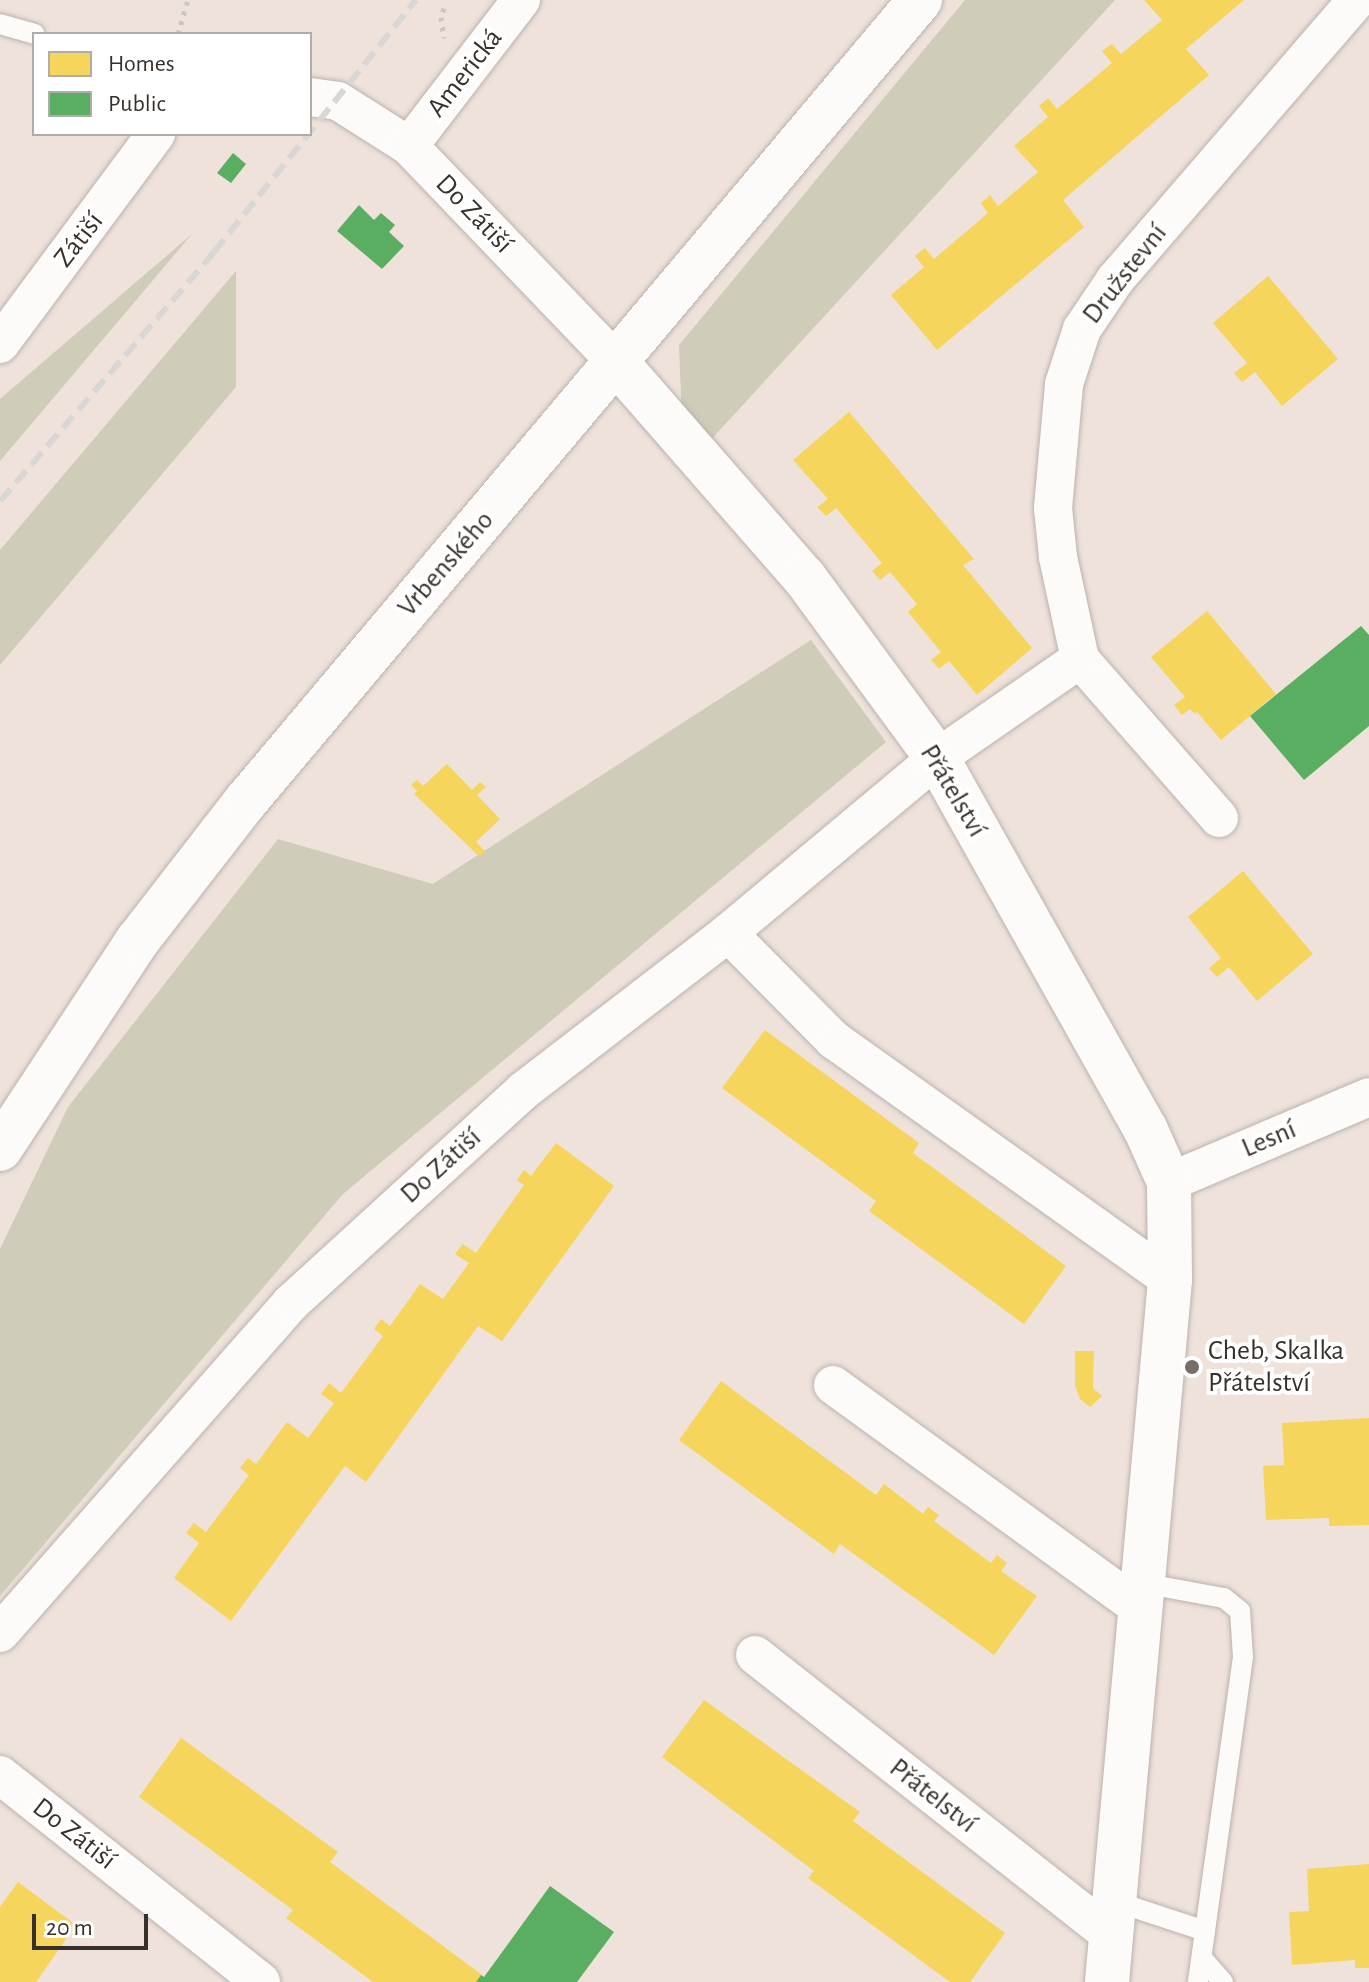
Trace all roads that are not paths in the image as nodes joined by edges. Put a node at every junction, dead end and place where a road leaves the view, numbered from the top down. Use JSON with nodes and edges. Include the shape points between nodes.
{"nodes":[{"id":1,"x":521,"y":0,"type":"edge"},
{"id":2,"x":920,"y":0,"type":"edge"},
{"id":3,"x":1357,"y":0,"type":"edge"},
{"id":4,"x":0,"y":24,"type":"edge"},
{"id":5,"x":32,"y":33,"type":"edge"},
{"id":6,"x":312,"y":97,"type":"edge"},
{"id":7,"x":155,"y":136,"type":"edge"},
{"id":8,"x":409,"y":146,"type":"junction"},
{"id":9,"x":0,"y":344,"type":"edge"},
{"id":10,"x":617,"y":363,"type":"junction"},
{"id":11,"x":1080,"y":659,"type":"junction"},
{"id":12,"x":937,"y":758,"type":"junction"},
{"id":13,"x":1219,"y":818,"type":"dead end"},
{"id":14,"x":728,"y":933,"type":"junction"},
{"id":15,"x":1369,"y":1097,"type":"edge"},
{"id":16,"x":0,"y":1149,"type":"edge"},
{"id":17,"x":1169,"y":1182,"type":"junction"},
{"id":18,"x":1170,"y":1280,"type":"junction"},
{"id":19,"x":833,"y":1385,"type":"dead end"},
{"id":20,"x":1140,"y":1595,"type":"junction"},
{"id":21,"x":0,"y":1633,"type":"edge"},
{"id":22,"x":755,"y":1655,"type":"dead end"},
{"id":23,"x":0,"y":1775,"type":"edge"},
{"id":24,"x":1113,"y":1919,"type":"junction"},
{"id":25,"x":1205,"y":1931,"type":"junction"},
{"id":26,"x":1202,"y":1958,"type":"junction"},
{"id":27,"x":261,"y":1982,"type":"edge"},
{"id":28,"x":1107,"y":1982,"type":"edge"},
{"id":29,"x":1198,"y":1982,"type":"edge"},
{"id":30,"x":1223,"y":1982,"type":"edge"}],
"edges":[{"from":1,"to":8,"type":"street","name":"Americká"},
{"from":2,"to":10,"type":"street","name":"Vrbenského"},
{"from":3,"to":11,"type":"street","name":"Družstevní","via":[[1115,280],[1082,329],[1064,384],[1053,508]]},
{"from":4,"to":5,"type":"lane"},
{"from":6,"to":8,"type":"street","name":"Do Zátiší","via":[[338,101]]},
{"from":7,"to":9,"type":"street","name":"Zátiší"},
{"from":8,"to":10,"type":"street","name":"Do Zátiší"},
{"from":10,"to":12,"type":"street","name":"Přátelství","via":[[804,577]]},
{"from":10,"to":16,"type":"street","name":"Vrbenského","via":[[246,801],[138,940]]},
{"from":11,"to":12,"type":"street"},
{"from":11,"to":13,"type":"street","name":"Družstevní"},
{"from":12,"to":14,"type":"street","name":"Do Zátiší"},
{"from":12,"to":17,"type":"street","name":"Přátelství","via":[[1145,1128]]},
{"from":14,"to":18,"type":"street","via":[[834,1040]]},
{"from":14,"to":21,"type":"street","name":"Do Zátiší","via":[[523,1091],[291,1303]]},
{"from":15,"to":17,"type":"street","name":"Lesní"},
{"from":17,"to":18,"type":"street","name":"Přátelství"},
{"from":18,"to":20,"type":"street","name":"Přátelství"},
{"from":19,"to":20,"type":"street"},
{"from":20,"to":24,"type":"street","name":"Přátelství"},
{"from":20,"to":25,"type":"lane","via":[[1224,1598],[1240,1611],[1243,1657]]},
{"from":22,"to":24,"type":"street","name":"Přátelství"},
{"from":23,"to":27,"type":"street","name":"Do Zátiší"},
{"from":24,"to":25,"type":"lane"},
{"from":24,"to":28,"type":"street","name":"Přátelství"},
{"from":25,"to":26,"type":"lane"},
{"from":26,"to":29,"type":"lane"},
{"from":26,"to":30,"type":"lane"}]}
